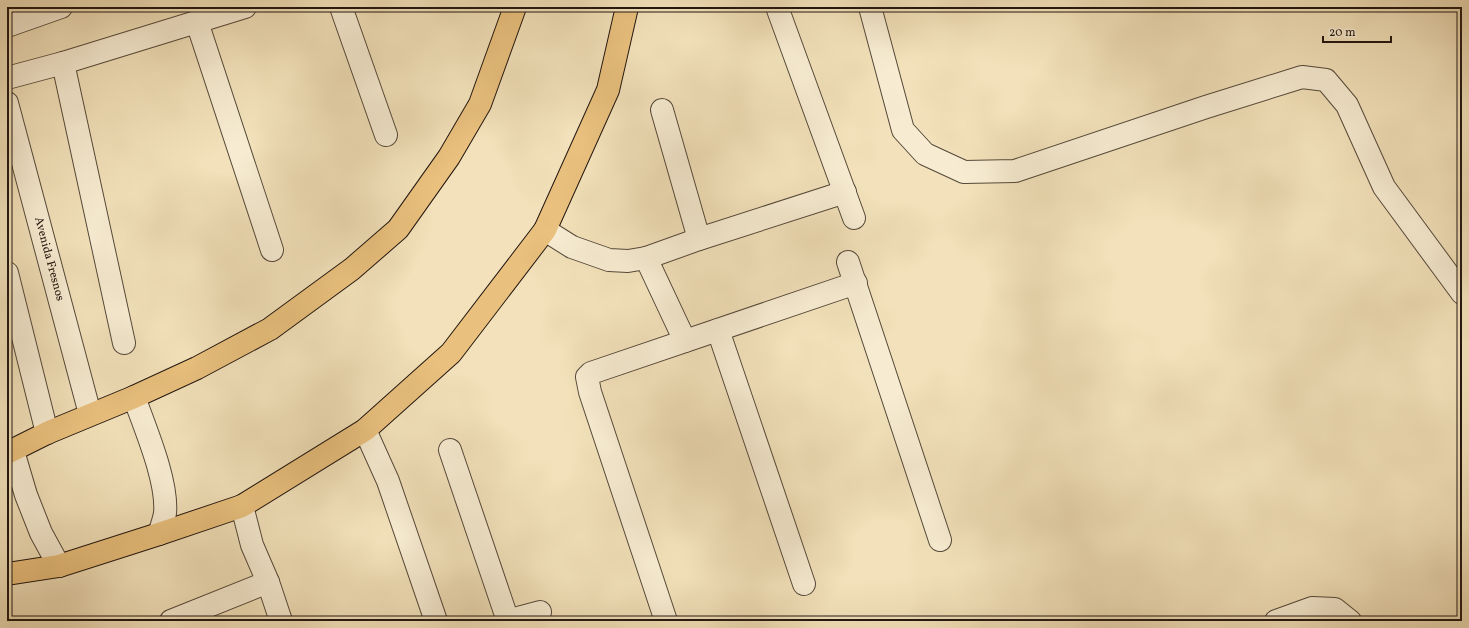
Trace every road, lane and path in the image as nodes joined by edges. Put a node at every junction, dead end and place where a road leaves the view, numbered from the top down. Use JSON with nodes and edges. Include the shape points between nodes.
{"nodes":[{"id":1,"x":245,"y":7,"type":"edge"},
{"id":2,"x":341,"y":7,"type":"edge"},
{"id":3,"x":515,"y":7,"type":"edge"},
{"id":4,"x":628,"y":7,"type":"edge"},
{"id":5,"x":777,"y":7,"type":"edge"},
{"id":6,"x":870,"y":7,"type":"edge"},
{"id":7,"x":49,"y":9,"type":"edge"},
{"id":8,"x":197,"y":22,"type":"junction"},
{"id":9,"x":7,"y":26,"type":"edge"},
{"id":10,"x":63,"y":63,"type":"junction"},
{"id":11,"x":7,"y":78,"type":"edge"},
{"id":12,"x":7,"y":103,"type":"edge"},
{"id":13,"x":662,"y":110,"type":"dead end"},
{"id":14,"x":10,"y":129,"type":"edge"},
{"id":15,"x":386,"y":135,"type":"dead end"},
{"id":16,"x":845,"y":192,"type":"junction"},
{"id":17,"x":854,"y":218,"type":"dead end"},
{"id":18,"x":545,"y":230,"type":"junction"},
{"id":19,"x":699,"y":239,"type":"junction"},
{"id":20,"x":272,"y":250,"type":"dead end"},
{"id":21,"x":646,"y":258,"type":"junction"},
{"id":22,"x":848,"y":262,"type":"dead end"},
{"id":23,"x":7,"y":273,"type":"edge"},
{"id":24,"x":856,"y":283,"type":"junction"},
{"id":25,"x":1462,"y":293,"type":"edge"},
{"id":26,"x":718,"y":330,"type":"junction"},
{"id":27,"x":685,"y":341,"type":"junction"},
{"id":28,"x":124,"y":343,"type":"dead end"},
{"id":29,"x":134,"y":397,"type":"junction"},
{"id":30,"x":90,"y":414,"type":"junction"},
{"id":31,"x":365,"y":430,"type":"junction"},
{"id":32,"x":47,"y":433,"type":"junction"},
{"id":33,"x":450,"y":450,"type":"dead end"},
{"id":34,"x":10,"y":452,"type":"edge"},
{"id":35,"x":242,"y":506,"type":"junction"},
{"id":36,"x":159,"y":534,"type":"junction"},
{"id":37,"x":940,"y":540,"type":"dead end"},
{"id":38,"x":59,"y":566,"type":"junction"},
{"id":39,"x":7,"y":574,"type":"edge"},
{"id":40,"x":268,"y":582,"type":"junction"},
{"id":41,"x":804,"y":584,"type":"dead end"},
{"id":42,"x":540,"y":612,"type":"dead end"},
{"id":43,"x":171,"y":621,"type":"edge"},
{"id":44,"x":281,"y":621,"type":"edge"},
{"id":45,"x":436,"y":621,"type":"edge"},
{"id":46,"x":508,"y":621,"type":"edge"},
{"id":47,"x":666,"y":621,"type":"edge"},
{"id":48,"x":1276,"y":621,"type":"edge"},
{"id":49,"x":1350,"y":621,"type":"edge"}],
"edges":[{"from":1,"to":8,"type":"street"},
{"from":2,"to":15,"type":"street"},
{"from":3,"to":29,"type":"main road","via":[[480,104],[449,157],[398,229],[352,269],[270,329],[197,368]]},
{"from":4,"to":18,"type":"main road","via":[[608,90]]},
{"from":5,"to":16,"type":"street"},
{"from":6,"to":25,"type":"street","via":[[903,130],[925,154],[964,172],[1015,171],[1206,106],[1302,77],[1326,80],[1347,105],[1384,187]]},
{"from":7,"to":9,"type":"street"},
{"from":8,"to":10,"type":"street"},
{"from":8,"to":20,"type":"street"},
{"from":10,"to":11,"type":"street"},
{"from":10,"to":28,"type":"street"},
{"from":12,"to":14,"type":"street","name":"Avenida Fresnos"},
{"from":13,"to":19,"type":"street"},
{"from":14,"to":30,"type":"street","name":"Avenida Fresnos"},
{"from":16,"to":17,"type":"street"},
{"from":16,"to":19,"type":"street"},
{"from":18,"to":21,"type":"street","via":[[572,247],[610,260]]},
{"from":18,"to":31,"type":"main road","via":[[451,353]]},
{"from":19,"to":21,"type":"street"},
{"from":21,"to":27,"type":"street"},
{"from":22,"to":24,"type":"street"},
{"from":23,"to":32,"type":"street"},
{"from":24,"to":26,"type":"street"},
{"from":24,"to":37,"type":"street"},
{"from":26,"to":27,"type":"street"},
{"from":26,"to":41,"type":"street"},
{"from":27,"to":47,"type":"street","via":[[591,373],[587,377]]},
{"from":29,"to":30,"type":"main road"},
{"from":29,"to":36,"type":"street","via":[[153,448],[163,486],[165,513]]},
{"from":30,"to":32,"type":"main road"},
{"from":31,"to":35,"type":"main road"},
{"from":31,"to":45,"type":"street","via":[[388,481]]},
{"from":32,"to":34,"type":"main road"},
{"from":33,"to":46,"type":"street"},
{"from":34,"to":38,"type":"street","via":[[41,533]]},
{"from":35,"to":36,"type":"main road"},
{"from":35,"to":40,"type":"street","via":[[252,545]]},
{"from":36,"to":38,"type":"main road"},
{"from":38,"to":39,"type":"main road"},
{"from":40,"to":43,"type":"street"},
{"from":40,"to":44,"type":"street"},
{"from":42,"to":46,"type":"street"},
{"from":48,"to":49,"type":"street","via":[[1312,608],[1335,609]]}]}
